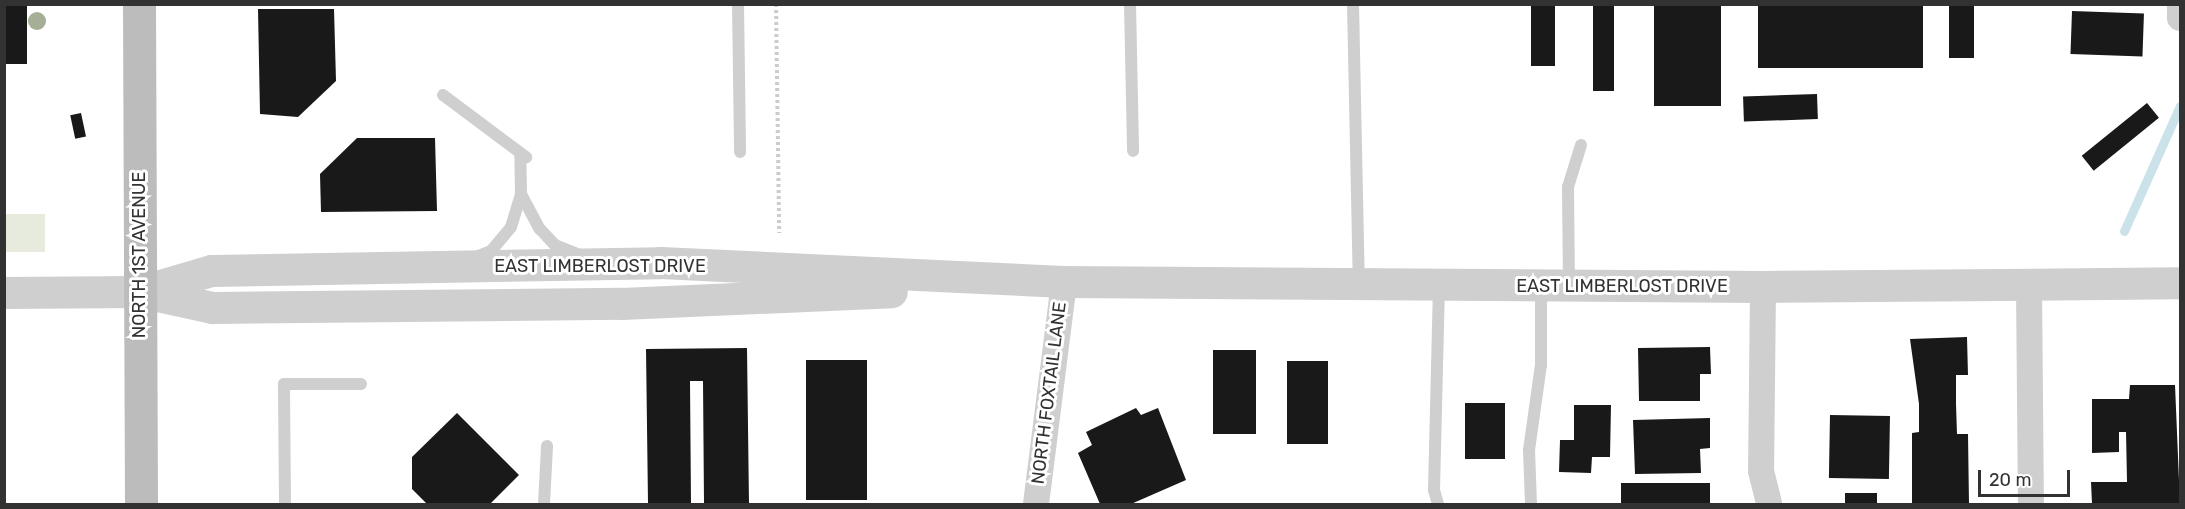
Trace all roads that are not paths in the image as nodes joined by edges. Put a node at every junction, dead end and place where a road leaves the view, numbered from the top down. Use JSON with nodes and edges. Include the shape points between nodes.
{"nodes":[{"id":1,"x":139,"y":4,"type":"edge"},
{"id":2,"x":738,"y":4,"type":"edge"},
{"id":3,"x":1130,"y":4,"type":"edge"},
{"id":4,"x":1353,"y":4,"type":"edge"},
{"id":5,"x":2180,"y":4,"type":"edge"},
{"id":6,"x":2181,"y":18,"type":"edge"},
{"id":7,"x":443,"y":95,"type":"dead end"},
{"id":8,"x":1581,"y":144,"type":"dead end"},
{"id":9,"x":1133,"y":151,"type":"dead end"},
{"id":10,"x":740,"y":152,"type":"dead end"},
{"id":11,"x":521,"y":194,"type":"junction"},
{"id":12,"x":615,"y":264,"type":"junction"},
{"id":13,"x":448,"y":266,"type":"junction"},
{"id":14,"x":1064,"y":282,"type":"junction"},
{"id":15,"x":2181,"y":283,"type":"edge"},
{"id":16,"x":1359,"y":284,"type":"junction"},
{"id":17,"x":2029,"y":284,"type":"junction"},
{"id":18,"x":1439,"y":285,"type":"junction"},
{"id":19,"x":1555,"y":286,"type":"junction"},
{"id":20,"x":1763,"y":287,"type":"junction"},
{"id":21,"x":140,"y":292,"type":"junction"},
{"id":22,"x":4,"y":293,"type":"edge"},
{"id":23,"x":361,"y":384,"type":"dead end"},
{"id":24,"x":547,"y":446,"type":"dead end"},
{"id":25,"x":141,"y":504,"type":"edge"},
{"id":26,"x":285,"y":504,"type":"edge"},
{"id":27,"x":544,"y":504,"type":"edge"},
{"id":28,"x":1036,"y":504,"type":"edge"},
{"id":29,"x":1438,"y":504,"type":"edge"},
{"id":30,"x":1531,"y":504,"type":"edge"},
{"id":31,"x":1769,"y":504,"type":"edge"},
{"id":32,"x":2031,"y":504,"type":"edge"}],
"edges":[{"from":1,"to":21,"type":"main road","name":"NORTH 1ST AVENUE"},
{"from":2,"to":10,"type":"lane"},
{"from":3,"to":9,"type":"lane"},
{"from":4,"to":16,"type":"lane"},
{"from":5,"to":6,"type":"street"},
{"from":7,"to":11,"type":"lane","via":[[523,156]]},
{"from":8,"to":19,"type":"lane","via":[[1568,187]]},
{"from":11,"to":12,"type":"lane","via":[[555,244]]},
{"from":11,"to":13,"type":"lane","via":[[507,235],[491,251]]},
{"from":12,"to":13,"type":"street","name":"EAST LIMBERLOST DRIVE"},
{"from":12,"to":14,"type":"street","name":"EAST LIMBERLOST DRIVE"},
{"from":13,"to":21,"type":"street","name":"EAST LIMBERLOST DRIVE","via":[[212,271]]},
{"from":14,"to":16,"type":"street","name":"EAST LIMBERLOST DRIVE"},
{"from":14,"to":21,"type":"street","name":"EAST LIMBERLOST DRIVE","via":[[765,300],[441,308],[213,308]]},
{"from":14,"to":28,"type":"street","name":"NORTH FOXTAIL LANE"},
{"from":15,"to":17,"type":"street","name":"EAST LIMBERLOST DRIVE"},
{"from":16,"to":18,"type":"street","name":"EAST LIMBERLOST DRIVE"},
{"from":17,"to":20,"type":"street","name":"EAST LIMBERLOST DRIVE"},
{"from":17,"to":32,"type":"street"},
{"from":18,"to":19,"type":"street","name":"EAST LIMBERLOST DRIVE"},
{"from":18,"to":29,"type":"lane","via":[[1434,490]]},
{"from":19,"to":20,"type":"street","name":"EAST LIMBERLOST DRIVE"},
{"from":19,"to":30,"type":"lane","via":[[1529,450]]},
{"from":20,"to":31,"type":"street","via":[[1761,471]]},
{"from":21,"to":22,"type":"street","name":"EAST LIMBERLOST DRIVE"},
{"from":21,"to":25,"type":"main road","name":"NORTH 1ST AVENUE"},
{"from":23,"to":26,"type":"lane","via":[[284,384]]},
{"from":24,"to":27,"type":"lane"}]}
